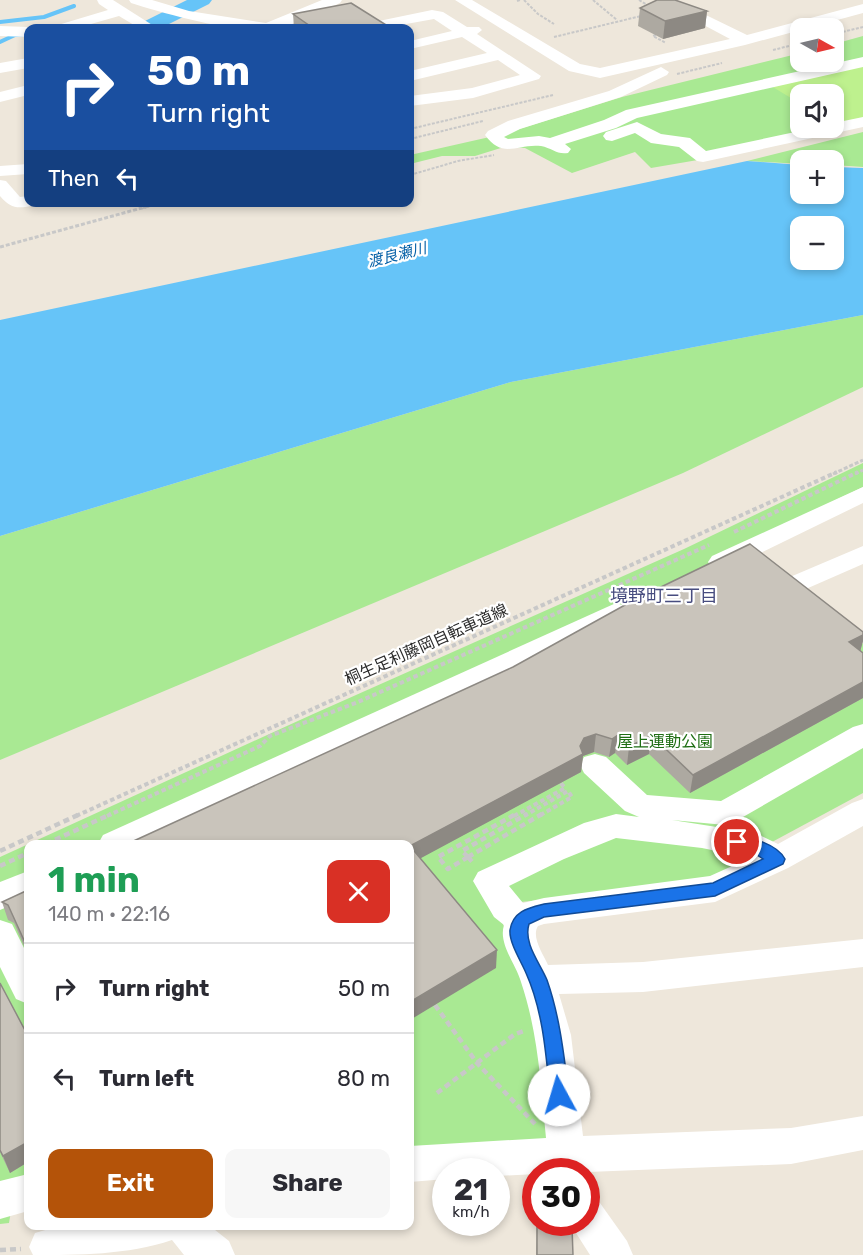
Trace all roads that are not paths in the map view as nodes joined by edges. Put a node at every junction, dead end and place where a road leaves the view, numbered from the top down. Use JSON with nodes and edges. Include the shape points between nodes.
{"nodes":[{"id":1,"x":102,"y":0,"type":"edge"},
{"id":2,"x":462,"y":0,"type":"edge"},
{"id":3,"x":142,"y":1,"type":"edge"},
{"id":4,"x":338,"y":3,"type":"edge"},
{"id":5,"x":659,"y":4,"type":"edge"},
{"id":6,"x":863,"y":8,"type":"edge"},
{"id":7,"x":120,"y":10,"type":"junction"},
{"id":8,"x":364,"y":15,"type":"edge"},
{"id":9,"x":863,"y":18,"type":"edge"},
{"id":10,"x":844,"y":23,"type":"edge"},
{"id":11,"x":76,"y":24,"type":"edge"},
{"id":12,"x":140,"y":24,"type":"edge"},
{"id":13,"x":245,"y":24,"type":"edge"},
{"id":14,"x":279,"y":24,"type":"edge"},
{"id":15,"x":378,"y":24,"type":"edge"},
{"id":16,"x":394,"y":24,"type":"edge"},
{"id":17,"x":502,"y":24,"type":"junction"},
{"id":18,"x":554,"y":30,"type":"road end"},
{"id":19,"x":0,"y":31,"type":"edge"},
{"id":20,"x":24,"y":32,"type":"edge"},
{"id":21,"x":466,"y":32,"type":"junction"},
{"id":22,"x":790,"y":37,"type":"edge"},
{"id":23,"x":745,"y":40,"type":"junction"},
{"id":24,"x":532,"y":42,"type":"junction"},
{"id":25,"x":414,"y":44,"type":"edge"},
{"id":26,"x":414,"y":48,"type":"edge"},
{"id":27,"x":501,"y":55,"type":"junction"},
{"id":28,"x":863,"y":62,"type":"edge"},
{"id":29,"x":24,"y":64,"type":"edge"},
{"id":30,"x":0,"y":68,"type":"edge"},
{"id":31,"x":444,"y":68,"type":"junction"},
{"id":32,"x":414,"y":75,"type":"edge"},
{"id":33,"x":24,"y":91,"type":"edge"},
{"id":34,"x":477,"y":91,"type":"junction"},
{"id":35,"x":0,"y":97,"type":"edge"},
{"id":36,"x":414,"y":100,"type":"edge"},
{"id":37,"x":631,"y":122,"type":"junction"},
{"id":38,"x":863,"y":122,"type":"edge"},
{"id":39,"x":612,"y":136,"type":"dead end"},
{"id":40,"x":24,"y":170,"type":"edge"},
{"id":41,"x":0,"y":171,"type":"edge"},
{"id":42,"x":0,"y":185,"type":"edge"},
{"id":43,"x":24,"y":202,"type":"edge"},
{"id":44,"x":863,"y":494,"type":"edge"},
{"id":45,"x":863,"y":554,"type":"edge"},
{"id":46,"x":784,"y":571,"type":"junction"},
{"id":47,"x":700,"y":572,"type":"edge"},
{"id":48,"x":635,"y":603,"type":"edge"},
{"id":49,"x":863,"y":735,"type":"edge"},
{"id":50,"x":596,"y":765,"type":"dead end"},
{"id":51,"x":863,"y":811,"type":"edge"},
{"id":52,"x":123,"y":840,"type":"edge"},
{"id":53,"x":777,"y":859,"type":"junction"},
{"id":54,"x":24,"y":886,"type":"edge"},
{"id":55,"x":0,"y":897,"type":"edge"},
{"id":56,"x":522,"y":920,"type":"junction"},
{"id":57,"x":0,"y":934,"type":"edge"},
{"id":58,"x":863,"y":953,"type":"edge"},
{"id":59,"x":538,"y":980,"type":"junction"},
{"id":60,"x":24,"y":981,"type":"edge"},
{"id":61,"x":863,"y":1133,"type":"edge"},
{"id":62,"x":567,"y":1158,"type":"edge"},
{"id":63,"x":522,"y":1161,"type":"edge"},
{"id":64,"x":600,"y":1161,"type":"edge"},
{"id":65,"x":414,"y":1164,"type":"edge"},
{"id":66,"x":24,"y":1194,"type":"edge"},
{"id":67,"x":0,"y":1200,"type":"edge"},
{"id":68,"x":138,"y":1230,"type":"edge"},
{"id":69,"x":188,"y":1230,"type":"edge"},
{"id":70,"x":600,"y":1236,"type":"edge"},
{"id":71,"x":49,"y":1247,"type":"dead end"},
{"id":72,"x":215,"y":1255,"type":"edge"},
{"id":73,"x":613,"y":1255,"type":"edge"}],
"edges":[{"from":1,"to":7,"type":"street"},
{"from":2,"to":17,"type":"street"},
{"from":3,"to":13,"type":"street","via":[[180,13]]},
{"from":4,"to":14,"type":"street"},
{"from":5,"to":23,"type":"street"},
{"from":6,"to":23,"type":"street"},
{"from":7,"to":11,"type":"street"},
{"from":7,"to":12,"type":"street"},
{"from":8,"to":15,"type":"street"},
{"from":9,"to":10,"type":"street"},
{"from":16,"to":21,"type":"street","via":[[435,14]]},
{"from":17,"to":21,"type":"street"},
{"from":17,"to":24,"type":"street"},
{"from":18,"to":24,"type":"street"},
{"from":19,"to":20,"type":"street"},
{"from":21,"to":25,"type":"street"},
{"from":21,"to":27,"type":"street"},
{"from":22,"to":37,"type":"street","via":[[691,62],[649,76],[615,94],[494,135],[504,143],[540,141],[556,146]]},
{"from":23,"to":24,"type":"street","via":[[600,73],[575,68]]},
{"from":26,"to":31,"type":"street"},
{"from":27,"to":31,"type":"street"},
{"from":27,"to":34,"type":"street","via":[[532,77]]},
{"from":28,"to":37,"type":"street","via":[[632,114]]},
{"from":29,"to":30,"type":"street"},
{"from":31,"to":32,"type":"street"},
{"from":31,"to":34,"type":"street"},
{"from":33,"to":35,"type":"street"},
{"from":34,"to":36,"type":"street"},
{"from":37,"to":38,"type":"street","via":[[657,139],[684,142],[703,157]]},
{"from":37,"to":39,"type":"street"},
{"from":40,"to":41,"type":"street"},
{"from":42,"to":43,"type":"street","via":[[16,203]]},
{"from":44,"to":46,"type":"street"},
{"from":45,"to":46,"type":"street"},
{"from":46,"to":47,"type":"street"},
{"from":48,"to":52,"type":"street","via":[[504,677]]},
{"from":49,"to":50,"type":"street","via":[[725,813],[644,806]]},
{"from":51,"to":53,"type":"street"},
{"from":53,"to":56,"type":"street","via":[[715,890],[544,911]]},
{"from":53,"to":56,"type":"street","via":[[755,845],[616,826],[553,850],[489,881],[506,908]]},
{"from":54,"to":55,"type":"street"},
{"from":56,"to":59,"type":"street","via":[[520,940]]},
{"from":57,"to":60,"type":"street"},
{"from":58,"to":59,"type":"street","via":[[642,977]]},
{"from":59,"to":62,"type":"street","via":[[553,1035]]},
{"from":61,"to":64,"type":"street","via":[[791,1146]]},
{"from":63,"to":65,"type":"street","via":[[464,1159]]},
{"from":66,"to":67,"type":"street"},
{"from":68,"to":71,"type":"street"},
{"from":69,"to":72,"type":"street"},
{"from":70,"to":73,"type":"street"}]}
